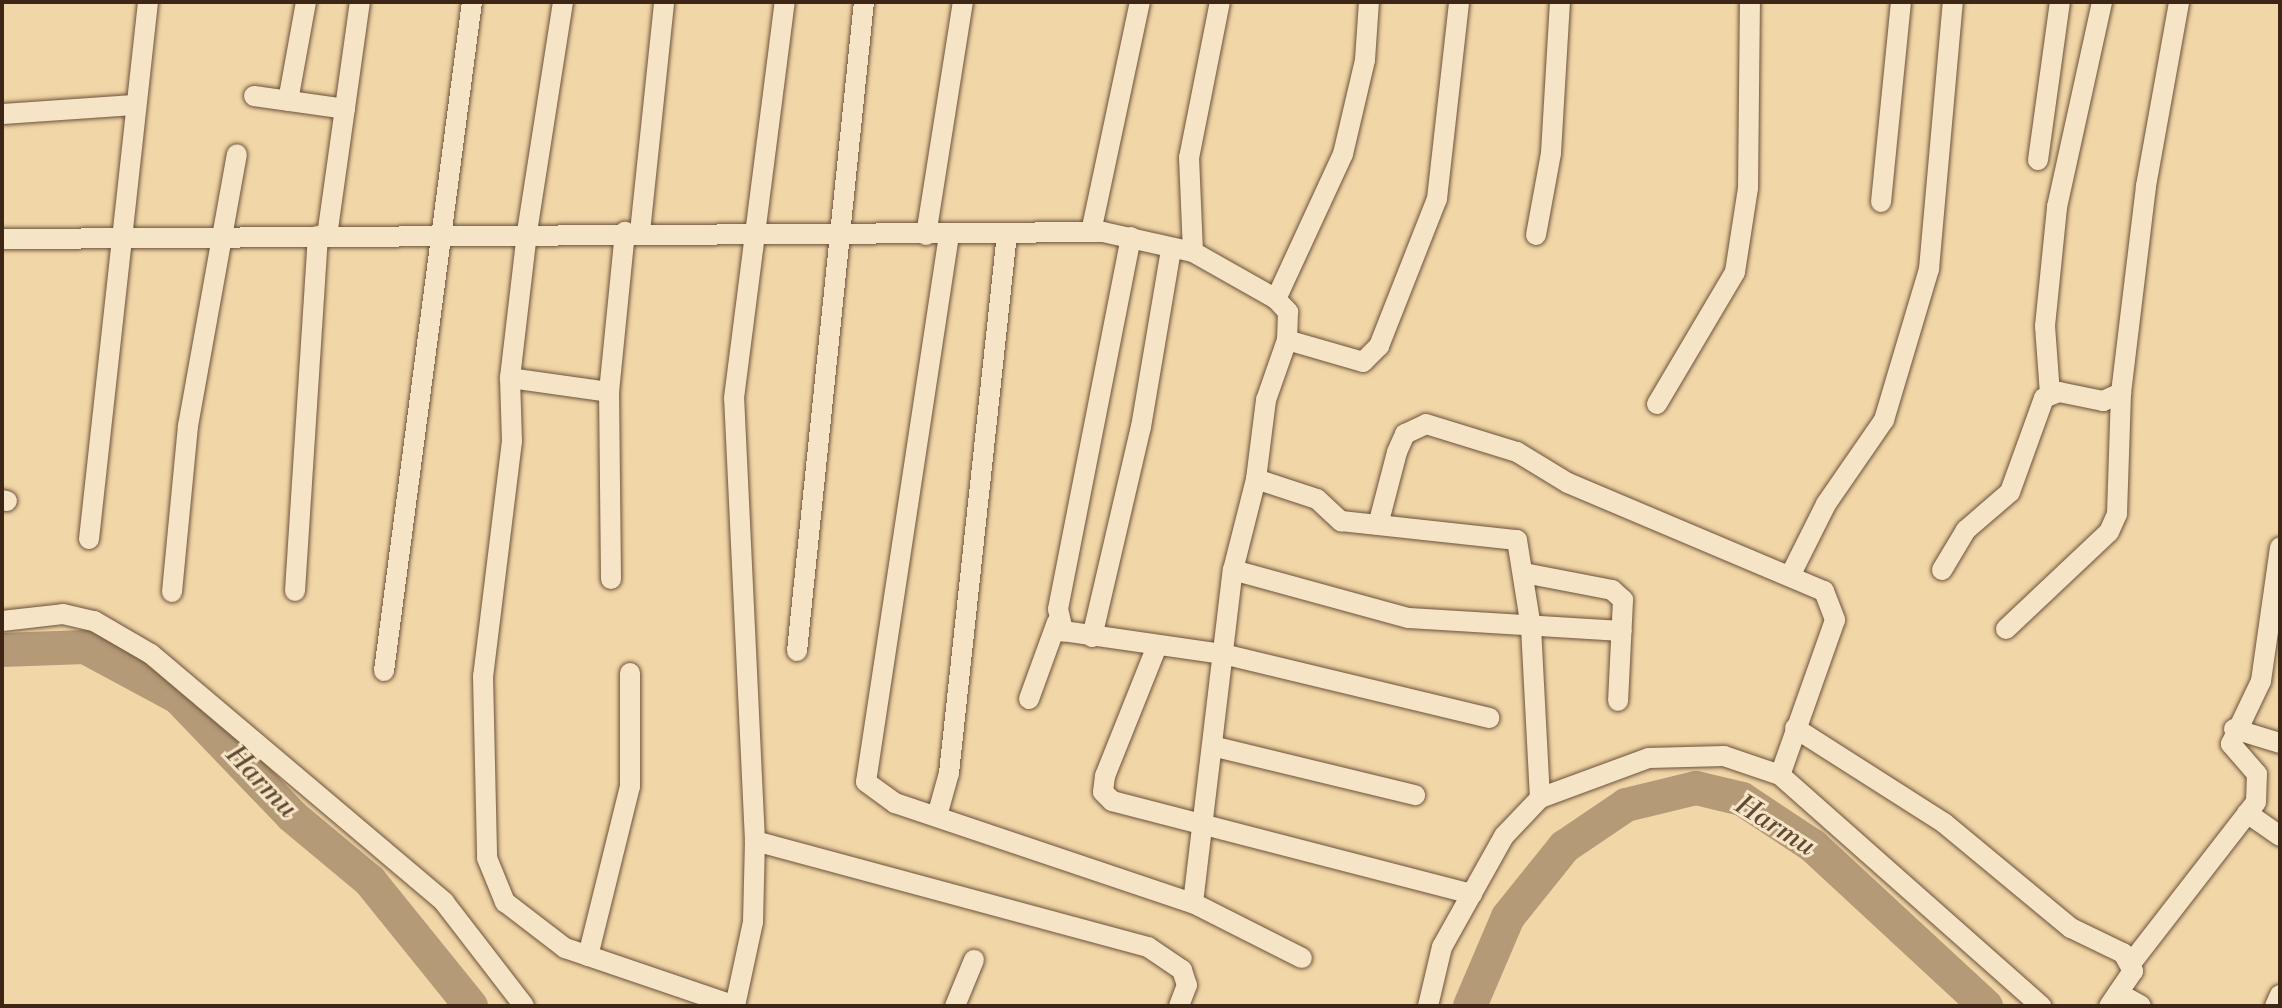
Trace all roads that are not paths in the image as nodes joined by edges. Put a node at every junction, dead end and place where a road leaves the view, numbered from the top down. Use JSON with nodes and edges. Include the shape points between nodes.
{"nodes":[{"id":1,"x":148,"y":2,"type":"edge"},
{"id":2,"x":306,"y":2,"type":"edge"},
{"id":3,"x":360,"y":2,"type":"edge"},
{"id":4,"x":472,"y":2,"type":"edge"},
{"id":5,"x":563,"y":2,"type":"edge"},
{"id":6,"x":664,"y":2,"type":"edge"},
{"id":7,"x":785,"y":2,"type":"edge"},
{"id":8,"x":864,"y":2,"type":"edge"},
{"id":9,"x":963,"y":2,"type":"edge"},
{"id":10,"x":1140,"y":2,"type":"edge"},
{"id":11,"x":1220,"y":2,"type":"edge"},
{"id":12,"x":1369,"y":2,"type":"edge"},
{"id":13,"x":1459,"y":2,"type":"edge"},
{"id":14,"x":1560,"y":2,"type":"edge"},
{"id":15,"x":1750,"y":2,"type":"edge"},
{"id":16,"x":1901,"y":2,"type":"edge"},
{"id":17,"x":1953,"y":2,"type":"edge"},
{"id":18,"x":2060,"y":2,"type":"edge"},
{"id":19,"x":2102,"y":2,"type":"edge"},
{"id":20,"x":2179,"y":2,"type":"edge"},
{"id":21,"x":254,"y":96,"type":"dead end"},
{"id":22,"x":288,"y":101,"type":"junction"},
{"id":23,"x":135,"y":105,"type":"junction"},
{"id":24,"x":345,"y":109,"type":"junction"},
{"id":25,"x":2,"y":114,"type":"edge"},
{"id":26,"x":237,"y":154,"type":"dead end"},
{"id":27,"x":2038,"y":160,"type":"dead end"},
{"id":28,"x":1881,"y":202,"type":"dead end"},
{"id":29,"x":757,"y":231,"type":"junction"},
{"id":30,"x":633,"y":232,"type":"junction"},
{"id":31,"x":1091,"y":232,"type":"junction"},
{"id":32,"x":441,"y":233,"type":"junction"},
{"id":33,"x":527,"y":233,"type":"junction"},
{"id":34,"x":838,"y":233,"type":"junction"},
{"id":35,"x":1007,"y":234,"type":"junction"},
{"id":36,"x":926,"y":235,"type":"junction"},
{"id":37,"x":949,"y":235,"type":"junction"},
{"id":38,"x":1536,"y":235,"type":"dead end"},
{"id":39,"x":323,"y":236,"type":"junction"},
{"id":40,"x":1131,"y":237,"type":"junction"},
{"id":41,"x":2,"y":239,"type":"edge"},
{"id":42,"x":222,"y":239,"type":"junction"},
{"id":43,"x":120,"y":241,"type":"junction"},
{"id":44,"x":1171,"y":249,"type":"junction"},
{"id":45,"x":1193,"y":252,"type":"junction"},
{"id":46,"x":1276,"y":299,"type":"junction"},
{"id":47,"x":1287,"y":340,"type":"junction"},
{"id":48,"x":510,"y":378,"type":"junction"},
{"id":49,"x":609,"y":392,"type":"junction"},
{"id":50,"x":2121,"y":393,"type":"junction"},
{"id":51,"x":2050,"y":394,"type":"junction"},
{"id":52,"x":1657,"y":404,"type":"dead end"},
{"id":53,"x":1256,"y":479,"type":"junction"},
{"id":54,"x":1378,"y":525,"type":"junction"},
{"id":55,"x":89,"y":539,"type":"dead end"},
{"id":56,"x":2280,"y":547,"type":"edge"},
{"id":57,"x":1233,"y":570,"type":"junction"},
{"id":58,"x":1942,"y":570,"type":"dead end"},
{"id":59,"x":1524,"y":573,"type":"junction"},
{"id":60,"x":1790,"y":576,"type":"junction"},
{"id":61,"x":611,"y":579,"type":"dead end"},
{"id":62,"x":295,"y":591,"type":"dead end"},
{"id":63,"x":172,"y":592,"type":"dead end"},
{"id":64,"x":2,"y":621,"type":"edge"},
{"id":65,"x":1057,"y":622,"type":"junction"},
{"id":66,"x":1531,"y":627,"type":"junction"},
{"id":67,"x":2006,"y":629,"type":"dead end"},
{"id":68,"x":1622,"y":631,"type":"junction"},
{"id":69,"x":1092,"y":637,"type":"junction"},
{"id":70,"x":1157,"y":646,"type":"junction"},
{"id":71,"x":797,"y":651,"type":"dead end"},
{"id":72,"x":1223,"y":654,"type":"junction"},
{"id":73,"x":384,"y":671,"type":"dead end"},
{"id":74,"x":630,"y":673,"type":"dead end"},
{"id":75,"x":1029,"y":699,"type":"dead end"},
{"id":76,"x":1618,"y":701,"type":"dead end"},
{"id":77,"x":1489,"y":718,"type":"dead end"},
{"id":78,"x":1795,"y":728,"type":"junction"},
{"id":79,"x":2234,"y":729,"type":"junction"},
{"id":80,"x":2280,"y":743,"type":"edge"},
{"id":81,"x":1212,"y":746,"type":"junction"},
{"id":82,"x":1780,"y":775,"type":"junction"},
{"id":83,"x":1415,"y":795,"type":"dead end"},
{"id":84,"x":1540,"y":798,"type":"junction"},
{"id":85,"x":2247,"y":813,"type":"junction"},
{"id":86,"x":937,"y":816,"type":"junction"},
{"id":87,"x":1203,"y":819,"type":"junction"},
{"id":88,"x":2280,"y":836,"type":"edge"},
{"id":89,"x":755,"y":841,"type":"junction"},
{"id":90,"x":1472,"y":894,"type":"junction"},
{"id":91,"x":1193,"y":903,"type":"junction"},
{"id":92,"x":588,"y":956,"type":"junction"},
{"id":93,"x":1302,"y":958,"type":"dead end"},
{"id":94,"x":974,"y":960,"type":"dead end"},
{"id":95,"x":2132,"y":962,"type":"junction"},
{"id":96,"x":2280,"y":995,"type":"edge"},
{"id":97,"x":2114,"y":1000,"type":"edge"},
{"id":98,"x":524,"y":1006,"type":"edge"},
{"id":99,"x":735,"y":1006,"type":"edge"},
{"id":100,"x":955,"y":1006,"type":"edge"},
{"id":101,"x":1179,"y":1006,"type":"edge"},
{"id":102,"x":1428,"y":1006,"type":"edge"},
{"id":103,"x":2041,"y":1006,"type":"edge"},
{"id":104,"x":2141,"y":1006,"type":"edge"},
{"id":105,"x":2275,"y":1006,"type":"edge"}],
"edges":[{"from":1,"to":23,"type":"street"},
{"from":2,"to":22,"type":"street"},
{"from":3,"to":24,"type":"street"},
{"from":4,"to":32,"type":"street"},
{"from":5,"to":33,"type":"street"},
{"from":6,"to":30,"type":"street"},
{"from":7,"to":29,"type":"street"},
{"from":8,"to":34,"type":"street"},
{"from":9,"to":36,"type":"street"},
{"from":10,"to":31,"type":"street"},
{"from":11,"to":45,"type":"street","via":[[1189,158]]},
{"from":12,"to":46,"type":"street","via":[[1365,60],[1343,154]]},
{"from":13,"to":47,"type":"street","via":[[1437,199],[1379,346],[1363,362]]},
{"from":14,"to":38,"type":"street","via":[[1551,153]]},
{"from":15,"to":52,"type":"street","via":[[1748,188],[1735,272]]},
{"from":16,"to":28,"type":"street"},
{"from":17,"to":60,"type":"street","via":[[1929,269],[1884,420],[1826,504]]},
{"from":18,"to":27,"type":"street"},
{"from":19,"to":51,"type":"street","via":[[2057,207],[2045,326]]},
{"from":20,"to":50,"type":"street","via":[[2146,186]]},
{"from":21,"to":22,"type":"street"},
{"from":22,"to":24,"type":"street"},
{"from":23,"to":25,"type":"street"},
{"from":23,"to":43,"type":"street"},
{"from":24,"to":39,"type":"street"},
{"from":26,"to":42,"type":"street"},
{"from":29,"to":30,"type":"street"},
{"from":29,"to":34,"type":"street"},
{"from":29,"to":89,"type":"street","via":[[734,398]]},
{"from":30,"to":33,"type":"street"},
{"from":30,"to":49,"type":"street"},
{"from":31,"to":35,"type":"street"},
{"from":31,"to":40,"type":"street"},
{"from":32,"to":33,"type":"street"},
{"from":32,"to":39,"type":"street"},
{"from":32,"to":73,"type":"street"},
{"from":33,"to":48,"type":"street"},
{"from":34,"to":36,"type":"street"},
{"from":34,"to":71,"type":"street"},
{"from":35,"to":37,"type":"street"},
{"from":35,"to":86,"type":"street","via":[[949,773]]},
{"from":36,"to":37,"type":"street"},
{"from":37,"to":86,"type":"street","via":[[882,713],[863,767],[875,795]]},
{"from":39,"to":42,"type":"street"},
{"from":39,"to":62,"type":"street"},
{"from":40,"to":44,"type":"street"},
{"from":40,"to":65,"type":"street"},
{"from":41,"to":43,"type":"street"},
{"from":42,"to":43,"type":"street"},
{"from":42,"to":63,"type":"street","via":[[188,426]]},
{"from":43,"to":55,"type":"street"},
{"from":44,"to":45,"type":"street"},
{"from":44,"to":69,"type":"street","via":[[1141,427]]},
{"from":45,"to":46,"type":"street"},
{"from":46,"to":47,"type":"street","via":[[1288,312]]},
{"from":47,"to":53,"type":"street","via":[[1266,400]]},
{"from":48,"to":49,"type":"street"},
{"from":48,"to":92,"type":"street","via":[[512,441],[483,676],[487,858],[505,902],[530,927]]},
{"from":49,"to":61,"type":"street"},
{"from":50,"to":51,"type":"street","via":[[2103,401]]},
{"from":50,"to":67,"type":"street","via":[[2117,514],[2109,532]]},
{"from":51,"to":58,"type":"street","via":[[2010,492],[1966,530]]},
{"from":53,"to":54,"type":"street","via":[[1317,499],[1341,521]]},
{"from":53,"to":57,"type":"street"},
{"from":54,"to":59,"type":"street","via":[[1511,537],[1521,544]]},
{"from":54,"to":60,"type":"street","via":[[1405,434],[1426,424],[1517,452],[1568,483]]},
{"from":56,"to":79,"type":"street","via":[[2261,681]]},
{"from":57,"to":66,"type":"street","via":[[1409,618]]},
{"from":57,"to":72,"type":"street"},
{"from":59,"to":66,"type":"street"},
{"from":59,"to":68,"type":"street","via":[[1618,594]]},
{"from":60,"to":78,"type":"street","via":[[1824,591],[1835,620]]},
{"from":64,"to":98,"type":"street","via":[[63,614],[94,621],[151,654],[444,902]]},
{"from":65,"to":69,"type":"street","via":[[1063,631]]},
{"from":65,"to":75,"type":"street"},
{"from":66,"to":68,"type":"street"},
{"from":66,"to":84,"type":"street"},
{"from":68,"to":76,"type":"street"},
{"from":69,"to":70,"type":"street"},
{"from":70,"to":72,"type":"street"},
{"from":70,"to":87,"type":"street","via":[[1103,792],[1112,801]]},
{"from":72,"to":77,"type":"street"},
{"from":72,"to":81,"type":"street"},
{"from":74,"to":92,"type":"street","via":[[630,786]]},
{"from":78,"to":82,"type":"street"},
{"from":78,"to":95,"type":"street","via":[[1944,823],[2025,894]]},
{"from":79,"to":80,"type":"street"},
{"from":79,"to":85,"type":"street","via":[[2231,744],[2260,788]]},
{"from":81,"to":83,"type":"street"},
{"from":81,"to":87,"type":"street"},
{"from":82,"to":84,"type":"street","via":[[1724,756],[1649,758]]},
{"from":82,"to":103,"type":"street"},
{"from":84,"to":90,"type":"street","via":[[1504,836]]},
{"from":85,"to":88,"type":"street"},
{"from":85,"to":95,"type":"street"},
{"from":86,"to":91,"type":"street"},
{"from":87,"to":90,"type":"street"},
{"from":87,"to":91,"type":"street"},
{"from":89,"to":99,"type":"street","via":[[753,922]]},
{"from":89,"to":101,"type":"street","via":[[1148,947],[1182,970]]},
{"from":90,"to":102,"type":"street","via":[[1442,947]]},
{"from":91,"to":93,"type":"street"},
{"from":92,"to":99,"type":"street"},
{"from":94,"to":100,"type":"street"},
{"from":95,"to":97,"type":"street"},
{"from":96,"to":105,"type":"street"},
{"from":97,"to":104,"type":"street"}]}
